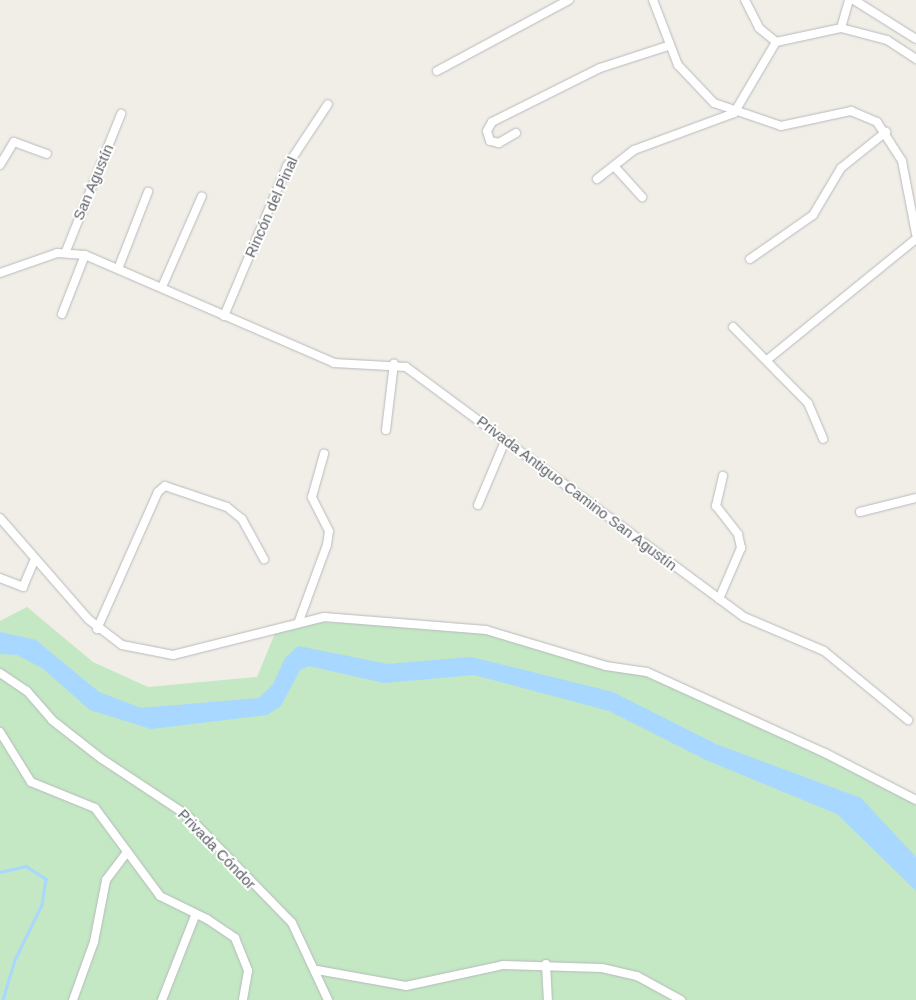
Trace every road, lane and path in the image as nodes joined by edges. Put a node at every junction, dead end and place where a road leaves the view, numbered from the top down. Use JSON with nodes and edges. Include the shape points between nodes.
{"nodes":[{"id":1,"x":569,"y":0,"type":"edge"},
{"id":2,"x":653,"y":0,"type":"edge"},
{"id":3,"x":745,"y":0,"type":"edge"},
{"id":4,"x":849,"y":0,"type":"edge"},
{"id":5,"x":854,"y":0,"type":"edge"},
{"id":6,"x":841,"y":28,"type":"junction"},
{"id":7,"x":916,"y":39,"type":"edge"},
{"id":8,"x":776,"y":42,"type":"junction"},
{"id":9,"x":668,"y":46,"type":"junction"},
{"id":10,"x":916,"y":58,"type":"edge"},
{"id":11,"x":437,"y":70,"type":"dead end"},
{"id":12,"x":328,"y":104,"type":"dead end"},
{"id":13,"x":734,"y":113,"type":"junction"},
{"id":14,"x":121,"y":114,"type":"dead end"},
{"id":15,"x":886,"y":132,"type":"junction"},
{"id":16,"x":516,"y":133,"type":"dead end"},
{"id":17,"x":47,"y":154,"type":"dead end"},
{"id":18,"x":0,"y":166,"type":"edge"},
{"id":19,"x":614,"y":166,"type":"junction"},
{"id":20,"x":597,"y":179,"type":"dead end"},
{"id":21,"x":148,"y":192,"type":"dead end"},
{"id":22,"x":202,"y":196,"type":"dead end"},
{"id":23,"x":642,"y":197,"type":"dead end"},
{"id":24,"x":916,"y":234,"type":"edge"},
{"id":25,"x":916,"y":238,"type":"edge"},
{"id":26,"x":66,"y":251,"type":"junction"},
{"id":27,"x":85,"y":255,"type":"junction"},
{"id":28,"x":750,"y":259,"type":"dead end"},
{"id":29,"x":118,"y":269,"type":"junction"},
{"id":30,"x":0,"y":273,"type":"edge"},
{"id":31,"x":162,"y":287,"type":"junction"},
{"id":32,"x":62,"y":314,"type":"dead end"},
{"id":33,"x":224,"y":316,"type":"junction"},
{"id":34,"x":732,"y":327,"type":"dead end"},
{"id":35,"x":767,"y":360,"type":"junction"},
{"id":36,"x":394,"y":363,"type":"junction"},
{"id":37,"x":386,"y":430,"type":"dead end"},
{"id":38,"x":823,"y":439,"type":"dead end"},
{"id":39,"x":506,"y":441,"type":"junction"},
{"id":40,"x":324,"y":454,"type":"dead end"},
{"id":41,"x":723,"y":476,"type":"dead end"},
{"id":42,"x":916,"y":498,"type":"edge"},
{"id":43,"x":478,"y":505,"type":"dead end"},
{"id":44,"x":860,"y":512,"type":"dead end"},
{"id":45,"x":0,"y":518,"type":"edge"},
{"id":46,"x":36,"y":559,"type":"junction"},
{"id":47,"x":264,"y":559,"type":"dead end"},
{"id":48,"x":0,"y":578,"type":"edge"},
{"id":49,"x":719,"y":599,"type":"junction"},
{"id":50,"x":299,"y":621,"type":"junction"},
{"id":51,"x":97,"y":629,"type":"junction"},
{"id":52,"x":0,"y":672,"type":"edge"},
{"id":53,"x":908,"y":720,"type":"dead end"},
{"id":54,"x":0,"y":732,"type":"edge"},
{"id":55,"x":916,"y":800,"type":"edge"},
{"id":56,"x":126,"y":853,"type":"junction"},
{"id":57,"x":195,"y":916,"type":"junction"},
{"id":58,"x":546,"y":964,"type":"junction"},
{"id":59,"x":317,"y":970,"type":"junction"},
{"id":60,"x":73,"y":1000,"type":"edge"},
{"id":61,"x":162,"y":1000,"type":"edge"},
{"id":62,"x":243,"y":1000,"type":"edge"},
{"id":63,"x":328,"y":1000,"type":"edge"},
{"id":64,"x":548,"y":1000,"type":"edge"},
{"id":65,"x":681,"y":1000,"type":"edge"}],
"edges":[{"from":1,"to":11,"type":"street"},
{"from":2,"to":9,"type":"street"},
{"from":3,"to":8,"type":"street","via":[[759,28]]},
{"from":4,"to":6,"type":"street"},
{"from":5,"to":7,"type":"street"},
{"from":6,"to":8,"type":"street"},
{"from":6,"to":10,"type":"street","via":[[887,40]]},
{"from":8,"to":13,"type":"street"},
{"from":9,"to":13,"type":"street","via":[[700,93]]},
{"from":9,"to":16,"type":"street","via":[[600,68],[492,122],[487,131],[490,141],[499,143]]},
{"from":12,"to":33,"type":"street","name":"Rincón del Pinal","via":[[286,166]]},
{"from":13,"to":15,"type":"street","via":[[764,123],[794,126],[851,111],[870,118]]},
{"from":13,"to":19,"type":"street","via":[[634,150]]},
{"from":14,"to":26,"type":"street","name":"San Agustín"},
{"from":15,"to":24,"type":"street","via":[[902,161]]},
{"from":15,"to":28,"type":"street","via":[[841,168],[819,209]]},
{"from":17,"to":18,"type":"street","via":[[14,142]]},
{"from":19,"to":20,"type":"street"},
{"from":19,"to":23,"type":"street"},
{"from":21,"to":29,"type":"street"},
{"from":22,"to":31,"type":"street"},
{"from":25,"to":35,"type":"street"},
{"from":26,"to":27,"type":"street"},
{"from":26,"to":30,"type":"street"},
{"from":27,"to":29,"type":"street"},
{"from":27,"to":32,"type":"street"},
{"from":29,"to":31,"type":"street"},
{"from":31,"to":33,"type":"street"},
{"from":33,"to":36,"type":"street","via":[[334,363]]},
{"from":34,"to":35,"type":"street"},
{"from":35,"to":38,"type":"street","via":[[808,403]]},
{"from":36,"to":37,"type":"street"},
{"from":36,"to":39,"type":"street","name":"Privada Antiguo Camino San Agustín","via":[[444,394]]},
{"from":39,"to":43,"type":"street"},
{"from":39,"to":49,"type":"street","name":"Privada Antiguo Camino San Agustín"},
{"from":40,"to":50,"type":"street","via":[[312,497],[329,531],[327,545]]},
{"from":41,"to":49,"type":"street","via":[[716,506],[738,534],[741,548]]},
{"from":42,"to":44,"type":"street"},
{"from":45,"to":46,"type":"street"},
{"from":46,"to":48,"type":"street","via":[[23,587]]},
{"from":46,"to":51,"type":"street"},
{"from":47,"to":51,"type":"street","via":[[242,519],[227,507],[165,486],[158,492]]},
{"from":49,"to":53,"type":"street","name":"Privada Antiguo Camino San Agustín","via":[[769,631],[824,651]]},
{"from":50,"to":51,"type":"street","via":[[173,654],[122,645]]},
{"from":50,"to":55,"type":"street","via":[[324,617],[486,630],[606,666],[647,672],[825,753]]},
{"from":52,"to":59,"type":"street","name":"Privada Cóndor","via":[[27,690],[52,720],[102,759],[188,816],[292,923]]},
{"from":54,"to":56,"type":"street","via":[[32,782],[95,808]]},
{"from":56,"to":57,"type":"street","via":[[160,896]]},
{"from":56,"to":60,"type":"street","via":[[106,880],[94,942]]},
{"from":57,"to":61,"type":"street"},
{"from":57,"to":62,"type":"street","via":[[207,919],[234,938],[244,952],[248,970]]},
{"from":58,"to":59,"type":"street","via":[[503,965],[406,986]]},
{"from":58,"to":64,"type":"street"},
{"from":58,"to":65,"type":"street","via":[[637,976]]},
{"from":59,"to":63,"type":"street","name":"Privada Cóndor"}]}
